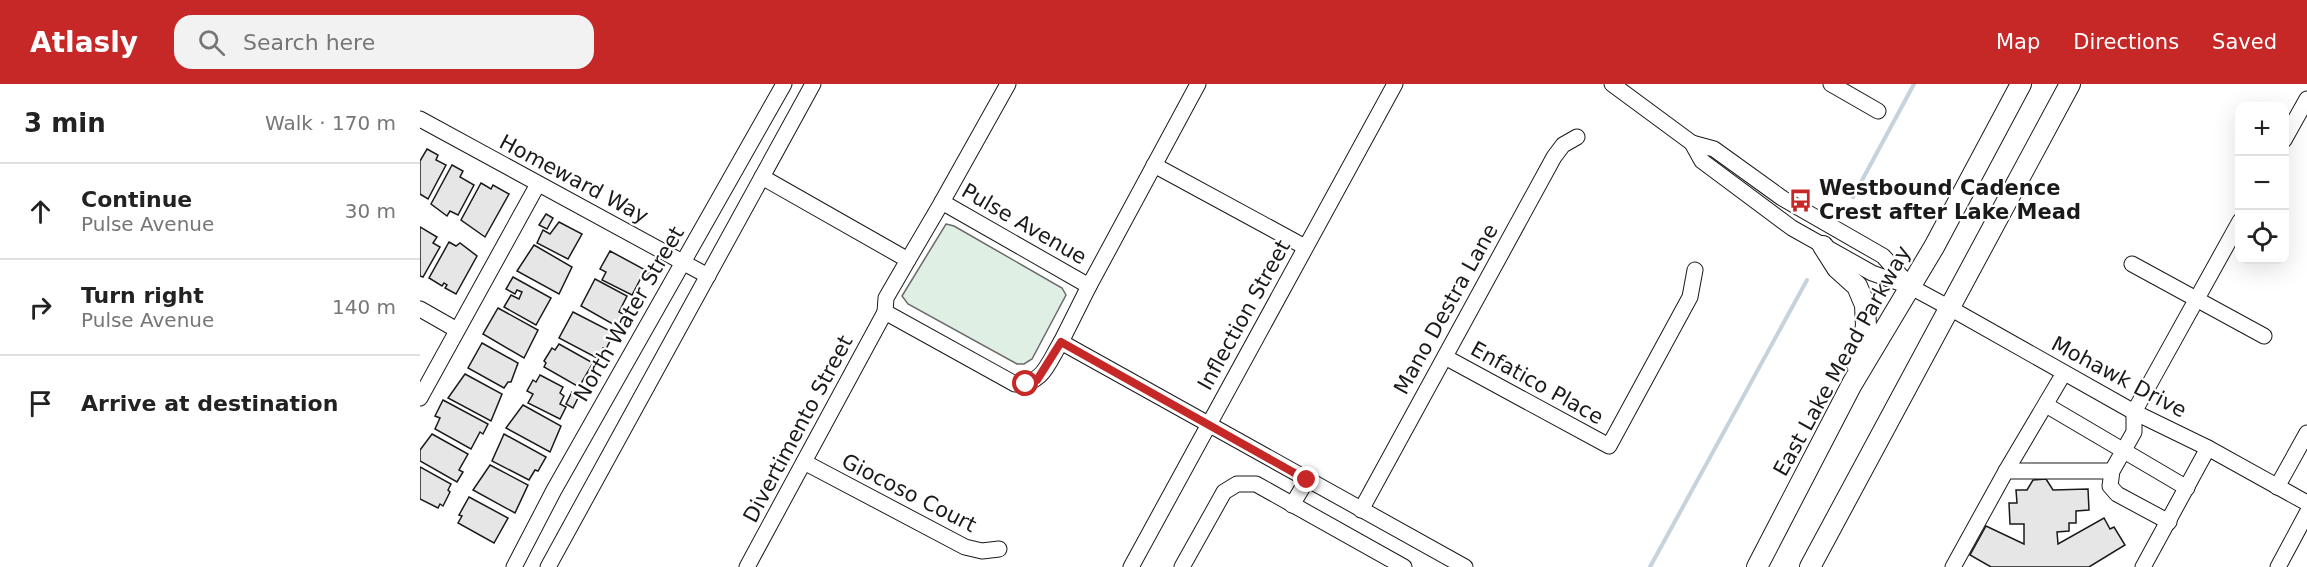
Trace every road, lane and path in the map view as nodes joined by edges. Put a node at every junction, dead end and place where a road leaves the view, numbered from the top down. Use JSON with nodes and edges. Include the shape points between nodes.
{"nodes":[{"id":1,"x":784,"y":84,"type":"edge"},
{"id":2,"x":813,"y":84,"type":"edge"},
{"id":3,"x":1008,"y":84,"type":"edge"},
{"id":4,"x":1198,"y":84,"type":"edge"},
{"id":5,"x":1395,"y":84,"type":"edge"},
{"id":6,"x":1611,"y":84,"type":"edge"},
{"id":7,"x":1831,"y":84,"type":"edge"},
{"id":8,"x":2021,"y":84,"type":"edge"},
{"id":9,"x":2070,"y":84,"type":"edge"},
{"id":10,"x":2307,"y":99,"type":"edge"},
{"id":11,"x":1878,"y":111,"type":"dead end"},
{"id":12,"x":420,"y":118,"type":"edge"},
{"id":13,"x":2289,"y":131,"type":"edge"},
{"id":14,"x":1577,"y":137,"type":"dead end"},
{"id":15,"x":1692,"y":143,"type":"junction"},
{"id":16,"x":1154,"y":165,"type":"junction"},
{"id":17,"x":762,"y":177,"type":"junction"},
{"id":18,"x":538,"y":184,"type":"junction"},
{"id":19,"x":942,"y":202,"type":"junction"},
{"id":20,"x":2235,"y":230,"type":"edge"},
{"id":21,"x":1823,"y":246,"type":"junction"},
{"id":22,"x":1305,"y":247,"type":"junction"},
{"id":23,"x":908,"y":260,"type":"junction"},
{"id":24,"x":683,"y":262,"type":"junction"},
{"id":25,"x":2133,"y":264,"type":"dead end"},
{"id":26,"x":1695,"y":270,"type":"dead end"},
{"id":27,"x":708,"y":276,"type":"junction"},
{"id":28,"x":1089,"y":286,"type":"junction"},
{"id":29,"x":1911,"y":287,"type":"junction"},
{"id":30,"x":2196,"y":299,"type":"junction"},
{"id":31,"x":1948,"y":307,"type":"junction"},
{"id":32,"x":420,"y":309,"type":"edge"},
{"id":33,"x":885,"y":312,"type":"junction"},
{"id":34,"x":457,"y":330,"type":"junction"},
{"id":35,"x":2264,"y":336,"type":"dead end"},
{"id":36,"x":1061,"y":342,"type":"junction"},
{"id":37,"x":1445,"y":357,"type":"junction"},
{"id":38,"x":2064,"y":373,"type":"junction"},
{"id":39,"x":1852,"y":384,"type":"junction"},
{"id":40,"x":420,"y":398,"type":"edge"},
{"id":41,"x":2046,"y":405,"type":"junction"},
{"id":42,"x":2134,"y":412,"type":"junction"},
{"id":43,"x":1208,"y":424,"type":"junction"},
{"id":44,"x":2307,"y":433,"type":"edge"},
{"id":45,"x":2208,"y":448,"type":"junction"},
{"id":46,"x":2125,"y":450,"type":"junction"},
{"id":47,"x":804,"y":462,"type":"junction"},
{"id":48,"x":2006,"y":471,"type":"junction"},
{"id":49,"x":2112,"y":471,"type":"junction"},
{"id":50,"x":1307,"y":480,"type":"junction"},
{"id":51,"x":2277,"y":487,"type":"junction"},
{"id":52,"x":2187,"y":488,"type":"junction"},
{"id":53,"x":2307,"y":503,"type":"edge"},
{"id":54,"x":1292,"y":505,"type":"junction"},
{"id":55,"x":1361,"y":510,"type":"junction"},
{"id":56,"x":2307,"y":513,"type":"edge"},
{"id":57,"x":2169,"y":522,"type":"junction"},
{"id":58,"x":999,"y":549,"type":"dead end"},
{"id":59,"x":514,"y":567,"type":"edge"},
{"id":60,"x":548,"y":567,"type":"edge"},
{"id":61,"x":747,"y":567,"type":"edge"},
{"id":62,"x":1131,"y":567,"type":"edge"},
{"id":63,"x":1182,"y":567,"type":"edge"},
{"id":64,"x":1404,"y":567,"type":"edge"},
{"id":65,"x":1465,"y":567,"type":"edge"},
{"id":66,"x":1758,"y":567,"type":"edge"},
{"id":67,"x":1810,"y":567,"type":"edge"},
{"id":68,"x":1953,"y":567,"type":"edge"},
{"id":69,"x":2143,"y":567,"type":"edge"},
{"id":70,"x":2278,"y":567,"type":"edge"}],
"edges":[{"from":1,"to":24,"type":"street","name":"North Water Street"},
{"from":2,"to":17,"type":"street"},
{"from":3,"to":19,"type":"street"},
{"from":4,"to":16,"type":"street"},
{"from":5,"to":22,"type":"street","name":"Inflection Street"},
{"from":6,"to":15,"type":"street"},
{"from":7,"to":11,"type":"street"},
{"from":8,"to":29,"type":"main road","name":"East Lake Mead Parkway"},
{"from":9,"to":31,"type":"main road"},
{"from":10,"to":13,"type":"street"},
{"from":12,"to":18,"type":"street","name":"Homeward Way"},
{"from":14,"to":37,"type":"street","name":"Mano Destra Lane","via":[[1563,145],[1554,157]]},
{"from":15,"to":21,"type":"street","via":[[1702,161],[1750,199]]},
{"from":15,"to":29,"type":"street","via":[[1713,149],[1782,198],[1883,256]]},
{"from":16,"to":22,"type":"street"},
{"from":16,"to":28,"type":"street"},
{"from":17,"to":23,"type":"street"},
{"from":17,"to":27,"type":"street"},
{"from":18,"to":24,"type":"street","name":"Homeward Way"},
{"from":18,"to":34,"type":"street"},
{"from":19,"to":23,"type":"street","name":"Pulse Avenue"},
{"from":19,"to":28,"type":"street","name":"Pulse Avenue"},
{"from":20,"to":30,"type":"street"},
{"from":21,"to":29,"type":"street","via":[[1872,273]]},
{"from":21,"to":39,"type":"main road","via":[[1837,268],[1857,286],[1865,304],[1866,326]]},
{"from":22,"to":43,"type":"street","name":"Inflection Street"},
{"from":23,"to":33,"type":"street","name":"Pulse Avenue","via":[[886,298]]},
{"from":24,"to":27,"type":"street","name":"Homeward Way"},
{"from":24,"to":59,"type":"street","name":"North Water Street"},
{"from":25,"to":30,"type":"street"},
{"from":26,"to":37,"type":"street","name":"Enfatico Place","via":[[1690,297],[1609,446]]},
{"from":27,"to":60,"type":"street"},
{"from":28,"to":36,"type":"street","name":"Pulse Avenue"},
{"from":29,"to":31,"type":"street","name":"Mohawk Drive"},
{"from":29,"to":39,"type":"main road","name":"East Lake Mead Parkway"},
{"from":30,"to":35,"type":"street"},
{"from":30,"to":42,"type":"street"},
{"from":31,"to":38,"type":"street","name":"Mohawk Drive"},
{"from":31,"to":67,"type":"main road"},
{"from":32,"to":34,"type":"street"},
{"from":33,"to":36,"type":"street","name":"Pulse Avenue","via":[[1015,384],[1037,380]]},
{"from":33,"to":47,"type":"street","name":"Divertimento Street"},
{"from":34,"to":40,"type":"street"},
{"from":36,"to":43,"type":"street"},
{"from":37,"to":55,"type":"street","name":"Mano Destra Lane"},
{"from":38,"to":41,"type":"street"},
{"from":38,"to":42,"type":"street","name":"Mohawk Drive"},
{"from":39,"to":66,"type":"main road","name":"East Lake Mead Parkway"},
{"from":41,"to":46,"type":"street"},
{"from":41,"to":48,"type":"street"},
{"from":42,"to":45,"type":"street","name":"Mohawk Drive"},
{"from":42,"to":46,"type":"street","via":[[2134,432]]},
{"from":43,"to":50,"type":"street"},
{"from":43,"to":62,"type":"street","name":"Inflection Street"},
{"from":44,"to":51,"type":"street"},
{"from":45,"to":51,"type":"street","name":"Mohawk Drive"},
{"from":45,"to":52,"type":"street"},
{"from":46,"to":49,"type":"street"},
{"from":46,"to":52,"type":"street"},
{"from":47,"to":58,"type":"street","name":"Giocoso Court","via":[[965,547],[982,552]]},
{"from":47,"to":61,"type":"street","name":"Divertimento Street"},
{"from":48,"to":49,"type":"street"},
{"from":48,"to":68,"type":"street"},
{"from":49,"to":57,"type":"street","via":[[2110,486],[2117,494]]},
{"from":50,"to":54,"type":"street"},
{"from":50,"to":55,"type":"street"},
{"from":51,"to":53,"type":"street","name":"Mohawk Drive"},
{"from":52,"to":57,"type":"street"},
{"from":54,"to":63,"type":"street","via":[[1256,484],[1230,487]]},
{"from":54,"to":64,"type":"street"},
{"from":55,"to":65,"type":"street"},
{"from":56,"to":70,"type":"street"},
{"from":57,"to":69,"type":"street"}]}
